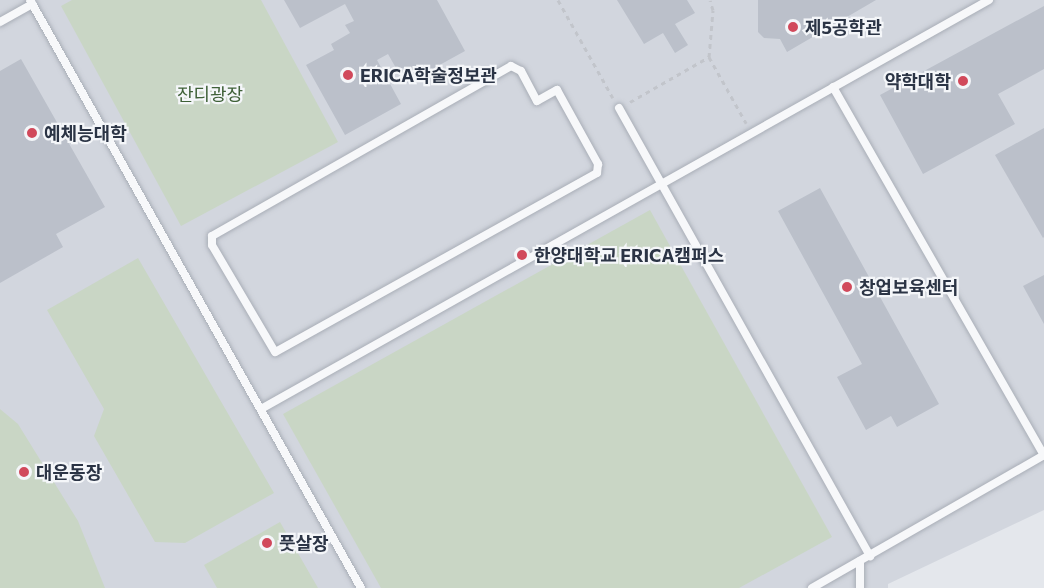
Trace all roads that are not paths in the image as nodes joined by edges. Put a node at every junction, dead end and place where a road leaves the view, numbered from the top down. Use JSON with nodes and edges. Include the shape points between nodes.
{"nodes":[{"id":1,"x":989,"y":0,"type":"edge"},
{"id":2,"x":31,"y":2,"type":"edge"},
{"id":3,"x":0,"y":22,"type":"edge"},
{"id":4,"x":833,"y":87,"type":"junction"},
{"id":5,"x":619,"y":108,"type":"road end"},
{"id":6,"x":661,"y":184,"type":"junction"},
{"id":7,"x":278,"y":352,"type":"joint"},
{"id":8,"x":261,"y":409,"type":"junction"},
{"id":9,"x":1044,"y":455,"type":"edge"},
{"id":10,"x":870,"y":556,"type":"junction"},
{"id":11,"x":860,"y":561,"type":"junction"},
{"id":12,"x":362,"y":588,"type":"edge"},
{"id":13,"x":812,"y":588,"type":"edge"},
{"id":14,"x":860,"y":588,"type":"edge"}],
"edges":[{"from":1,"to":4,"type":"lane"},
{"from":2,"to":3,"type":"lane"},
{"from":2,"to":8,"type":"lane"},
{"from":4,"to":6,"type":"lane"},
{"from":4,"to":9,"type":"lane"},
{"from":5,"to":6,"type":"lane"},
{"from":6,"to":8,"type":"lane"},
{"from":6,"to":10,"type":"lane"},
{"from":7,"to":7,"type":"lane","via":[[597,173],[598,164],[557,90],[537,101],[521,71],[511,66],[212,236],[212,245],[272,350]]},
{"from":8,"to":12,"type":"lane"},
{"from":9,"to":10,"type":"lane"},
{"from":10,"to":11,"type":"lane"},
{"from":11,"to":13,"type":"lane"},
{"from":11,"to":14,"type":"lane"}]}
